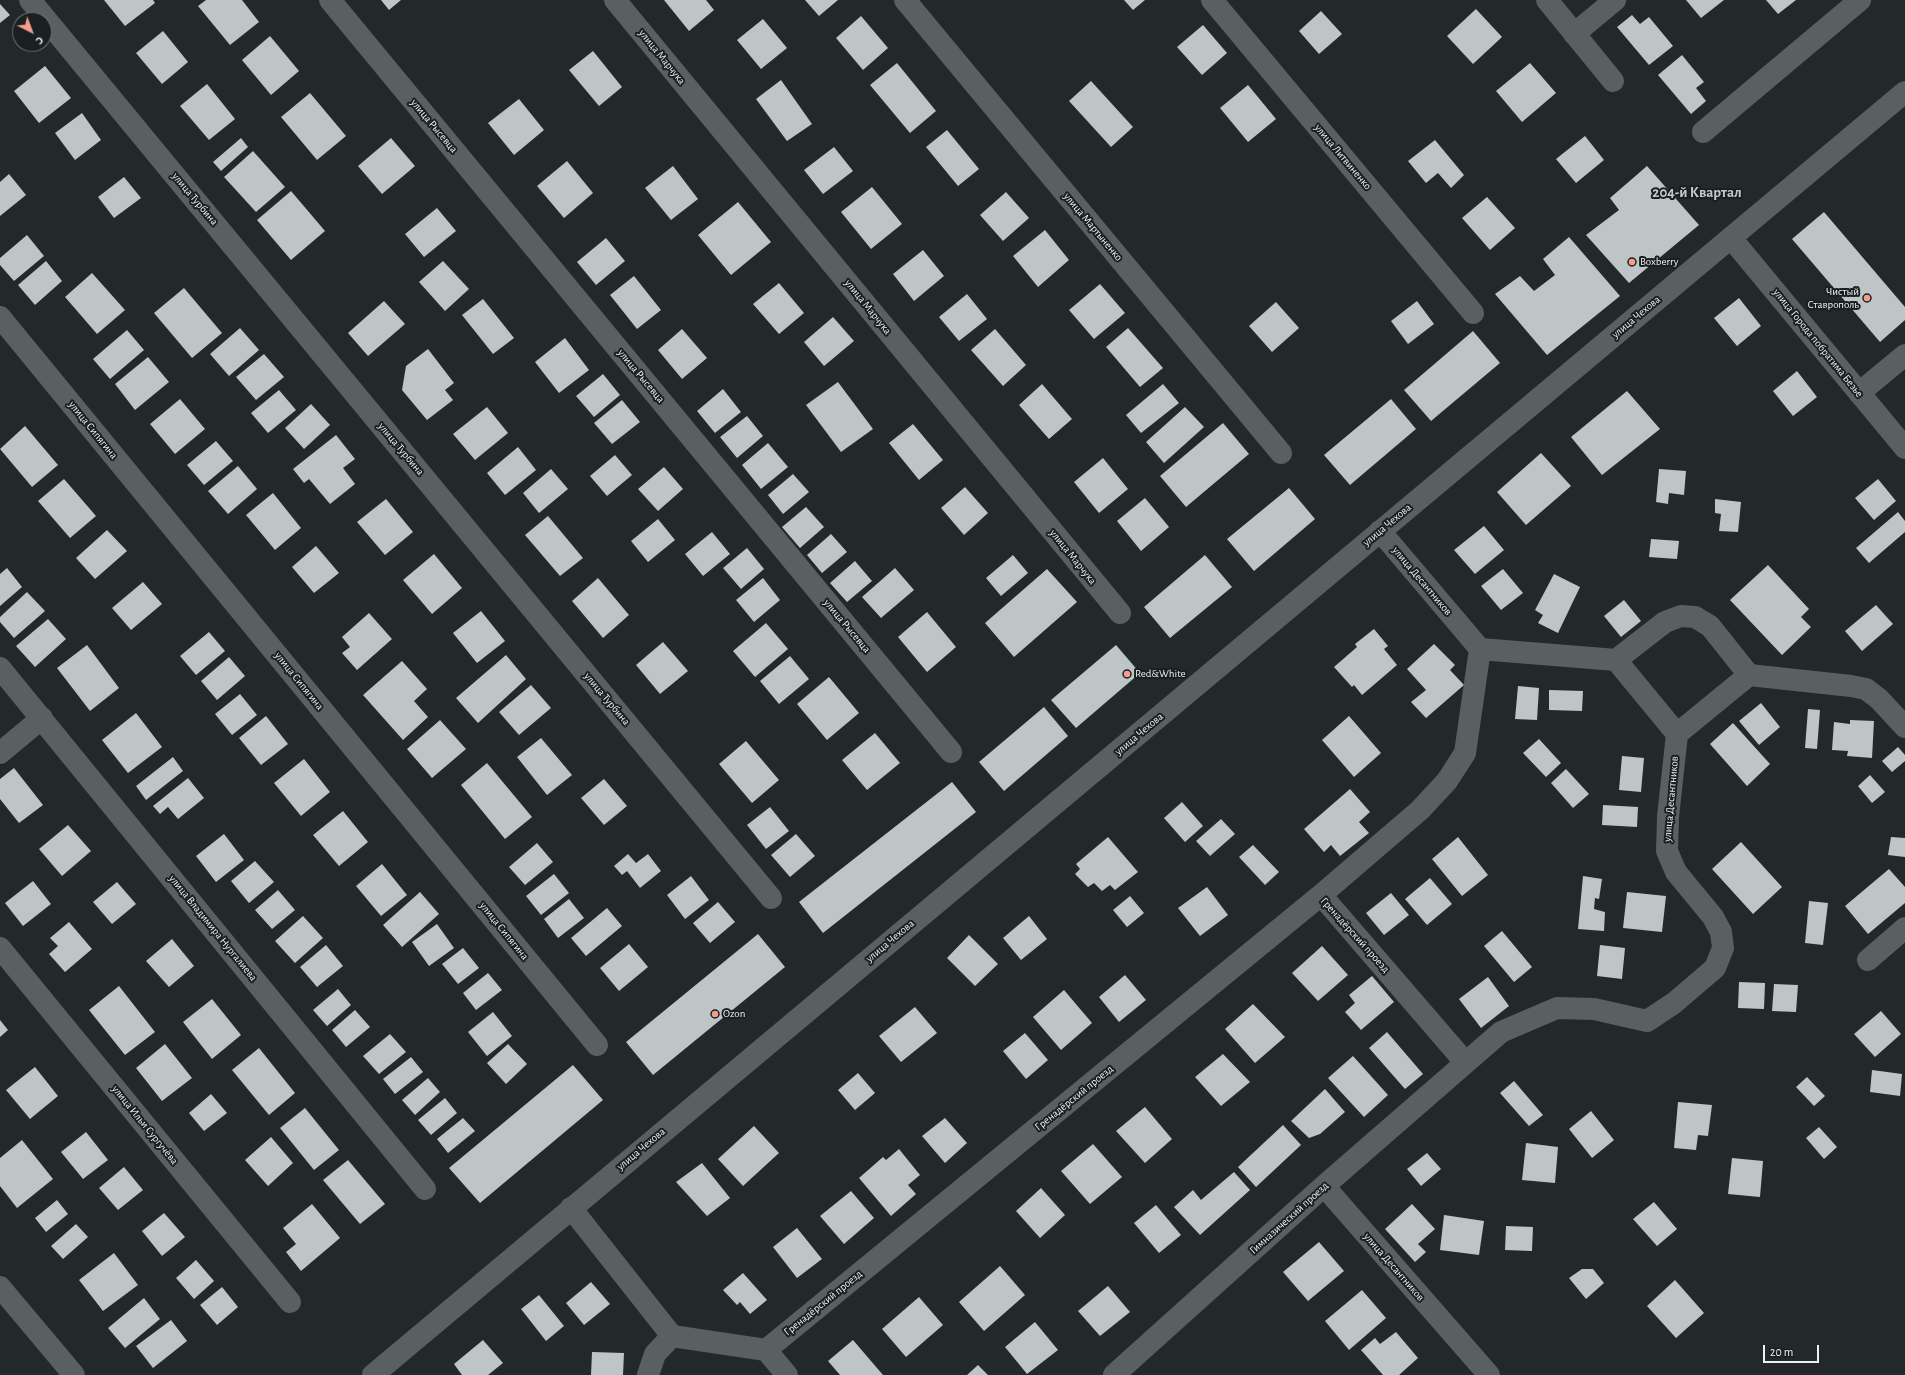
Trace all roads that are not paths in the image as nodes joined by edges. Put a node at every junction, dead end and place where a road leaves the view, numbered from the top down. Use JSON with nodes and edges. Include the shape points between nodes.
{"nodes":[{"id":1,"x":30,"y":0,"type":"edge"},
{"id":2,"x":330,"y":0,"type":"edge"},
{"id":3,"x":615,"y":0,"type":"edge"},
{"id":4,"x":905,"y":0,"type":"edge"},
{"id":5,"x":1212,"y":0,"type":"edge"},
{"id":6,"x":1547,"y":0,"type":"edge"},
{"id":7,"x":1615,"y":0,"type":"edge"},
{"id":8,"x":1860,"y":0,"type":"edge"},
{"id":9,"x":1574,"y":34,"type":"junction"},
{"id":10,"x":1613,"y":81,"type":"dead end"},
{"id":11,"x":1905,"y":92,"type":"edge"},
{"id":12,"x":1703,"y":132,"type":"dead end"},
{"id":13,"x":1731,"y":238,"type":"junction"},
{"id":14,"x":1473,"y":313,"type":"dead end"},
{"id":15,"x":0,"y":317,"type":"edge"},
{"id":16,"x":1905,"y":355,"type":"edge"},
{"id":17,"x":1859,"y":393,"type":"junction"},
{"id":18,"x":1905,"y":448,"type":"edge"},
{"id":19,"x":1281,"y":453,"type":"dead end"},
{"id":20,"x":1380,"y":531,"type":"junction"},
{"id":21,"x":1120,"y":613,"type":"dead end"},
{"id":22,"x":1480,"y":649,"type":"junction"},
{"id":23,"x":1616,"y":660,"type":"junction"},
{"id":24,"x":0,"y":668,"type":"edge"},
{"id":25,"x":1749,"y":676,"type":"junction"},
{"id":26,"x":42,"y":718,"type":"junction"},
{"id":27,"x":1905,"y":727,"type":"edge"},
{"id":28,"x":1677,"y":734,"type":"junction"},
{"id":29,"x":951,"y":752,"type":"dead end"},
{"id":30,"x":0,"y":753,"type":"edge"},
{"id":31,"x":1321,"y":895,"type":"junction"},
{"id":32,"x":771,"y":898,"type":"dead end"},
{"id":33,"x":1905,"y":928,"type":"edge"},
{"id":34,"x":0,"y":948,"type":"edge"},
{"id":35,"x":1868,"y":960,"type":"dead end"},
{"id":36,"x":597,"y":1045,"type":"dead end"},
{"id":37,"x":1465,"y":1062,"type":"junction"},
{"id":38,"x":1324,"y":1186,"type":"junction"},
{"id":39,"x":424,"y":1189,"type":"dead end"},
{"id":40,"x":571,"y":1208,"type":"junction"},
{"id":41,"x":0,"y":1287,"type":"edge"},
{"id":42,"x":290,"y":1302,"type":"dead end"},
{"id":43,"x":672,"y":1336,"type":"junction"},
{"id":44,"x":766,"y":1350,"type":"junction"},
{"id":45,"x":74,"y":1375,"type":"edge"},
{"id":46,"x":373,"y":1375,"type":"edge"},
{"id":47,"x":648,"y":1375,"type":"edge"},
{"id":48,"x":787,"y":1375,"type":"edge"},
{"id":49,"x":1114,"y":1375,"type":"edge"},
{"id":50,"x":1489,"y":1375,"type":"edge"}],
"edges":[{"from":1,"to":32,"type":"street","name":"улица Турбина"},
{"from":2,"to":29,"type":"street","name":"улица Рысевца"},
{"from":3,"to":21,"type":"street","name":"улица Марчука"},
{"from":4,"to":19,"type":"street","name":"улица Мартыненко"},
{"from":5,"to":14,"type":"street","name":"улица Литвиненко"},
{"from":6,"to":9,"type":"street"},
{"from":7,"to":9,"type":"street"},
{"from":8,"to":12,"type":"street"},
{"from":9,"to":10,"type":"street"},
{"from":11,"to":13,"type":"street","name":"улица Чехова"},
{"from":13,"to":17,"type":"street","name":"улица Города побратима Безье"},
{"from":13,"to":20,"type":"street","name":"улица Чехова"},
{"from":15,"to":36,"type":"street","name":"улица Сипягина"},
{"from":16,"to":17,"type":"street"},
{"from":17,"to":18,"type":"street","name":"улица Города побратима Безье"},
{"from":20,"to":22,"type":"street","name":"улица Десантников"},
{"from":20,"to":40,"type":"street","name":"улица Чехова"},
{"from":22,"to":23,"type":"street"},
{"from":22,"to":31,"type":"street","via":[[1465,753],[1447,781],[1420,810]]},
{"from":23,"to":25,"type":"street","via":[[1665,622],[1680,616],[1695,617],[1710,626]]},
{"from":23,"to":28,"type":"street"},
{"from":24,"to":26,"type":"street","name":"улица Владимира Нургалиева"},
{"from":25,"to":27,"type":"street","via":[[1866,689]]},
{"from":25,"to":28,"type":"street"},
{"from":26,"to":30,"type":"street"},
{"from":26,"to":39,"type":"street","name":"улица Владимира Нургалиева"},
{"from":28,"to":37,"type":"street","name":"улица Десантников","via":[[1667,851],[1676,872],[1713,917],[1721,932],[1723,948],[1715,968],[1674,1003],[1647,1021],[1594,1009],[1557,1008],[1501,1032]]},
{"from":31,"to":37,"type":"street","name":"Гренадёрский проезд"},
{"from":31,"to":44,"type":"street","name":"Гренадёрский проезд"},
{"from":33,"to":35,"type":"street"},
{"from":34,"to":42,"type":"street","name":"улица Ильи Сургучёва"},
{"from":37,"to":38,"type":"street","name":"Гимназический проезд"},
{"from":38,"to":49,"type":"street","name":"Гимназический проезд"},
{"from":38,"to":50,"type":"street","name":"улица Десантников"},
{"from":40,"to":43,"type":"street"},
{"from":40,"to":46,"type":"street","name":"улица Чехова"},
{"from":41,"to":45,"type":"street"},
{"from":43,"to":44,"type":"street"},
{"from":43,"to":47,"type":"street","via":[[655,1354]]},
{"from":44,"to":48,"type":"street"}]}
